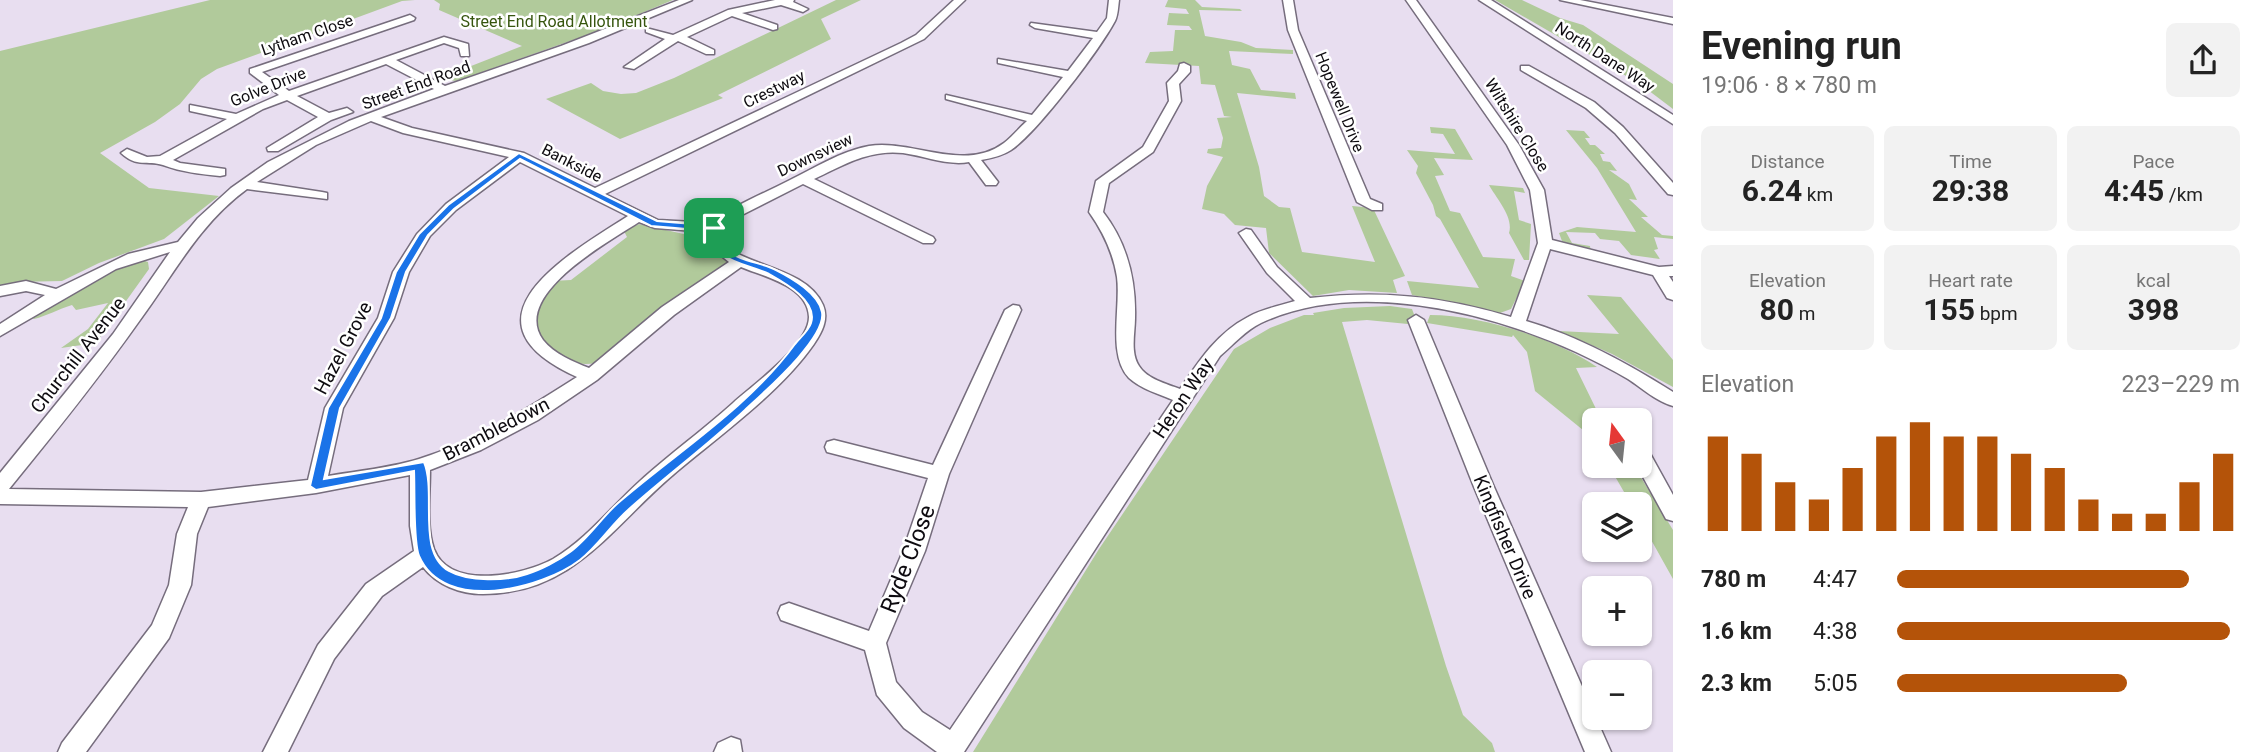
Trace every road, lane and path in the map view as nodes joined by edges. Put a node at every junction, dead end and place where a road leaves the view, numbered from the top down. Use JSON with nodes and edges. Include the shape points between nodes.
{"nodes":[{"id":1,"x":687,"y":0,"type":"edge"},
{"id":2,"x":753,"y":0,"type":"edge"},
{"id":3,"x":960,"y":0,"type":"edge"},
{"id":4,"x":1114,"y":0,"type":"edge"},
{"id":5,"x":1288,"y":0,"type":"edge"},
{"id":6,"x":1411,"y":0,"type":"edge"},
{"id":7,"x":1484,"y":0,"type":"edge"},
{"id":8,"x":1565,"y":0,"type":"edge"},
{"id":9,"x":786,"y":1,"type":"edge"},
{"id":10,"x":738,"y":5,"type":"edge"},
{"id":11,"x":766,"y":5,"type":"junction"},
{"id":12,"x":803,"y":9,"type":"dead end"},
{"id":13,"x":1673,"y":22,"type":"edge"},
{"id":14,"x":402,"y":23,"type":"dead end"},
{"id":15,"x":1035,"y":25,"type":"dead end"},
{"id":16,"x":773,"y":27,"type":"dead end"},
{"id":17,"x":650,"y":30,"type":"dead end"},
{"id":18,"x":1101,"y":36,"type":"junction"},
{"id":19,"x":676,"y":38,"type":"junction"},
{"id":20,"x":710,"y":52,"type":"dead end"},
{"id":21,"x":465,"y":54,"type":"dead end"},
{"id":22,"x":387,"y":60,"type":"junction"},
{"id":23,"x":1002,"y":61,"type":"dead end"},
{"id":24,"x":1184,"y":66,"type":"dead end"},
{"id":25,"x":1525,"y":68,"type":"dead end"},
{"id":26,"x":638,"y":71,"type":"dead end"},
{"id":27,"x":1070,"y":75,"type":"junction"},
{"id":28,"x":444,"y":90,"type":"junction"},
{"id":29,"x":286,"y":94,"type":"junction"},
{"id":30,"x":950,"y":97,"type":"dead end"},
{"id":31,"x":194,"y":108,"type":"dead end"},
{"id":32,"x":348,"y":112,"type":"dead end"},
{"id":33,"x":235,"y":117,"type":"junction"},
{"id":34,"x":327,"y":117,"type":"junction"},
{"id":35,"x":372,"y":117,"type":"junction"},
{"id":36,"x":1035,"y":119,"type":"junction"},
{"id":37,"x":1673,"y":120,"type":"edge"},
{"id":38,"x":273,"y":148,"type":"dead end"},
{"id":39,"x":127,"y":153,"type":"dead end"},
{"id":40,"x":519,"y":156,"type":"junction"},
{"id":41,"x":163,"y":160,"type":"junction"},
{"id":42,"x":974,"y":160,"type":"junction"},
{"id":43,"x":220,"y":172,"type":"dead end"},
{"id":44,"x":803,"y":180,"type":"junction"},
{"id":45,"x":991,"y":182,"type":"dead end"},
{"id":46,"x":244,"y":186,"type":"junction"},
{"id":47,"x":1673,"y":191,"type":"edge"},
{"id":48,"x":594,"y":194,"type":"junction"},
{"id":49,"x":322,"y":197,"type":"dead end"},
{"id":50,"x":1377,"y":207,"type":"dead end"},
{"id":51,"x":638,"y":217,"type":"junction"},
{"id":52,"x":714,"y":228,"type":"junction"},
{"id":53,"x":1246,"y":233,"type":"dead end"},
{"id":54,"x":928,"y":240,"type":"dead end"},
{"id":55,"x":1545,"y":243,"type":"junction"},
{"id":56,"x":183,"y":245,"type":"junction"},
{"id":57,"x":740,"y":261,"type":"junction"},
{"id":58,"x":1666,"y":271,"type":"edge"},
{"id":59,"x":0,"y":291,"type":"edge"},
{"id":60,"x":60,"y":294,"type":"junction"},
{"id":61,"x":1673,"y":295,"type":"edge"},
{"id":62,"x":1306,"y":303,"type":"junction"},
{"id":63,"x":1013,"y":310,"type":"dead end"},
{"id":64,"x":1416,"y":320,"type":"dead end"},
{"id":65,"x":1517,"y":323,"type":"junction"},
{"id":66,"x":0,"y":331,"type":"edge"},
{"id":67,"x":591,"y":376,"type":"junction"},
{"id":68,"x":1183,"y":397,"type":"junction"},
{"id":69,"x":1673,"y":400,"type":"edge"},
{"id":70,"x":834,"y":447,"type":"dead end"},
{"id":71,"x":420,"y":466,"type":"junction"},
{"id":72,"x":939,"y":474,"type":"junction"},
{"id":73,"x":1652,"y":475,"type":"edge"},
{"id":74,"x":0,"y":486,"type":"edge"},
{"id":75,"x":316,"y":486,"type":"junction"},
{"id":76,"x":0,"y":496,"type":"edge"},
{"id":77,"x":201,"y":500,"type":"junction"},
{"id":78,"x":1673,"y":513,"type":"edge"},
{"id":79,"x":425,"y":554,"type":"junction"},
{"id":80,"x":789,"y":613,"type":"dead end"},
{"id":81,"x":876,"y":643,"type":"junction"},
{"id":82,"x":951,"y":749,"type":"edge"},
{"id":83,"x":275,"y":751,"type":"edge"},
{"id":84,"x":71,"y":752,"type":"edge"},
{"id":85,"x":1598,"y":752,"type":"edge"}],
"edges":[{"from":1,"to":28,"type":"street","name":"Street End Road","via":[[569,48]]},
{"from":2,"to":11,"type":"street"},
{"from":3,"to":48,"type":"street","name":"Crestway","via":[[905,45]]},
{"from":4,"to":18,"type":"street","name":"Downsview"},
{"from":5,"to":50,"type":"street","name":"Hopewell Drive","via":[[1293,30],[1364,202]]},
{"from":6,"to":55,"type":"street","name":"Wiltshire Close","via":[[1513,145],[1537,190]]},
{"from":7,"to":37,"type":"street","name":"North Dane Way"},
{"from":8,"to":13,"type":"street"},
{"from":9,"to":11,"type":"street"},
{"from":9,"to":12,"type":"street"},
{"from":10,"to":11,"type":"street"},
{"from":10,"to":16,"type":"street"},
{"from":10,"to":19,"type":"street"},
{"from":14,"to":29,"type":"street","name":"Lytham Close","via":[[254,71]]},
{"from":15,"to":18,"type":"street"},
{"from":17,"to":19,"type":"street"},
{"from":18,"to":27,"type":"street","name":"Downsview"},
{"from":19,"to":20,"type":"street"},
{"from":19,"to":26,"type":"street","via":[[648,60],[630,67]]},
{"from":21,"to":22,"type":"street","name":"Golve Drive","via":[[464,46],[444,40]]},
{"from":22,"to":28,"type":"street"},
{"from":22,"to":29,"type":"street","name":"Golve Drive"},
{"from":23,"to":27,"type":"street"},
{"from":24,"to":68,"type":"street","via":[[1173,82],[1175,102],[1160,132],[1148,149],[1102,181],[1096,212],[1118,246],[1127,299],[1129,366],[1139,378]]},
{"from":25,"to":47,"type":"street","via":[[1590,105],[1643,154]]},
{"from":27,"to":36,"type":"street","name":"Downsview"},
{"from":28,"to":35,"type":"street","name":"Street End Road"},
{"from":29,"to":33,"type":"street","name":"Golve Drive"},
{"from":29,"to":34,"type":"street"},
{"from":30,"to":36,"type":"street"},
{"from":31,"to":33,"type":"street"},
{"from":32,"to":34,"type":"street"},
{"from":33,"to":41,"type":"street","name":"Golve Drive"},
{"from":34,"to":38,"type":"street"},
{"from":35,"to":40,"type":"street","name":"Bankside","via":[[419,134]]},
{"from":35,"to":46,"type":"street","name":"Street End Road","via":[[298,151]]},
{"from":36,"to":42,"type":"street","name":"Downsview","via":[[1009,146]]},
{"from":39,"to":41,"type":"street","via":[[145,161]]},
{"from":40,"to":48,"type":"street","name":"Bankside"},
{"from":40,"to":75,"type":"street","name":"Hazel Grove","via":[[451,207],[424,234],[401,272],[386,318],[334,408]]},
{"from":41,"to":43,"type":"street","via":[[177,167]]},
{"from":42,"to":44,"type":"street","name":"Downsview","via":[[941,159],[900,149],[870,150]]},
{"from":42,"to":45,"type":"street"},
{"from":44,"to":52,"type":"street","name":"Downsview"},
{"from":44,"to":54,"type":"street"},
{"from":46,"to":49,"type":"street"},
{"from":46,"to":56,"type":"street","name":"Street End Road","via":[[202,221]]},
{"from":48,"to":51,"type":"street","name":"Bankside"},
{"from":51,"to":52,"type":"street","name":"Bankside","via":[[655,224]]},
{"from":51,"to":67,"type":"street","via":[[554,275],[536,293],[530,307],[533,338],[555,359]]},
{"from":52,"to":57,"type":"street","via":[[723,252]]},
{"from":53,"to":62,"type":"street","via":[[1272,270]]},
{"from":55,"to":58,"type":"street"},
{"from":55,"to":65,"type":"street","name":"Wiltshire Close"},
{"from":56,"to":60,"type":"street","via":[[132,255]]},
{"from":56,"to":74,"type":"street","name":"Churchill Avenue","via":[[88,380]]},
{"from":57,"to":67,"type":"street","name":"Brambledown","via":[[668,311]]},
{"from":57,"to":79,"type":"street","via":[[792,284],[811,299],[817,312],[816,324],[805,342],[737,411],[621,508],[575,556],[553,569],[528,580],[478,586],[442,575]]},
{"from":58,"to":61,"type":"street"},
{"from":59,"to":60,"type":"street","via":[[26,286]]},
{"from":60,"to":66,"type":"street"},
{"from":62,"to":65,"type":"street","name":"Heron Way","via":[[1387,298],[1437,303]]},
{"from":62,"to":68,"type":"street","name":"Heron Way","via":[[1255,320],[1213,352]]},
{"from":63,"to":72,"type":"street","name":"Ryde Close"},
{"from":64,"to":85,"type":"street","name":"Kingfisher Drive"},
{"from":65,"to":69,"type":"street","name":"Heron Way","via":[[1578,346]]},
{"from":67,"to":71,"type":"street","name":"Brambledown","via":[[532,415]]},
{"from":68,"to":82,"type":"street","name":"Heron Way"},
{"from":70,"to":72,"type":"street"},
{"from":71,"to":75,"type":"street","name":"Brambledown"},
{"from":71,"to":79,"type":"street"},
{"from":72,"to":81,"type":"street","name":"Ryde Close"},
{"from":73,"to":78,"type":"street"},
{"from":75,"to":77,"type":"street","name":"Brambledown"},
{"from":76,"to":77,"type":"street","name":"Brambledown"},
{"from":77,"to":84,"type":"street","via":[[187,534],[180,585],[162,631]]},
{"from":79,"to":83,"type":"street","via":[[374,590],[326,652]]},
{"from":80,"to":81,"type":"street"},
{"from":81,"to":82,"type":"street","via":[[885,687],[913,720]]}]}
